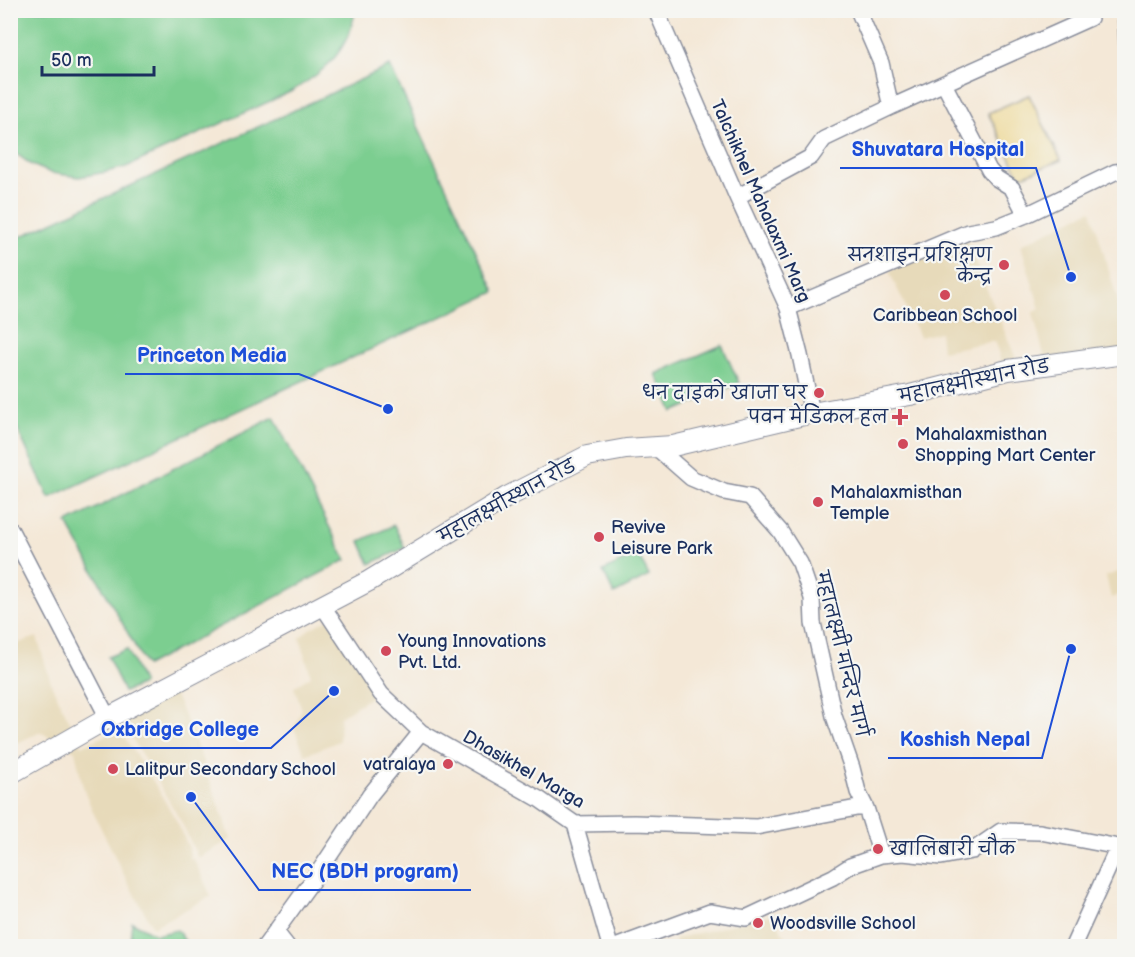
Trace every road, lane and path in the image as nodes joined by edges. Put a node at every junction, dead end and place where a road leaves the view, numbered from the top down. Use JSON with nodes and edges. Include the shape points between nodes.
{"nodes":[{"id":1,"x":657,"y":10,"type":"edge"},
{"id":2,"x":858,"y":10,"type":"edge"},
{"id":3,"x":1120,"y":10,"type":"edge"},
{"id":4,"x":1090,"y":18,"type":"dead end"},
{"id":5,"x":1125,"y":63,"type":"edge"},
{"id":6,"x":944,"y":84,"type":"junction"},
{"id":7,"x":891,"y":107,"type":"junction"},
{"id":8,"x":1125,"y":171,"type":"edge"},
{"id":9,"x":737,"y":197,"type":"junction"},
{"id":10,"x":1026,"y":215,"type":"junction"},
{"id":11,"x":788,"y":308,"type":"junction"},
{"id":12,"x":1125,"y":354,"type":"edge"},
{"id":13,"x":812,"y":413,"type":"junction"},
{"id":14,"x":645,"y":447,"type":"junction"},
{"id":15,"x":10,"y":529,"type":"edge"},
{"id":16,"x":322,"y":605,"type":"junction"},
{"id":17,"x":108,"y":718,"type":"junction"},
{"id":18,"x":421,"y":732,"type":"junction"},
{"id":19,"x":10,"y":774,"type":"edge"},
{"id":20,"x":866,"y":808,"type":"junction"},
{"id":21,"x":575,"y":824,"type":"junction"},
{"id":22,"x":1121,"y":848,"type":"edge"},
{"id":23,"x":881,"y":855,"type":"junction"},
{"id":24,"x":276,"y":932,"type":"junction"},
{"id":25,"x":265,"y":946,"type":"edge"},
{"id":26,"x":287,"y":946,"type":"edge"},
{"id":27,"x":610,"y":946,"type":"edge"},
{"id":28,"x":618,"y":946,"type":"edge"},
{"id":29,"x":1073,"y":946,"type":"edge"}],
"edges":[{"from":1,"to":9,"type":"street","name":"Talchikhel Mahalaxmi Marg"},
{"from":2,"to":7,"type":"street","via":[[881,63]]},
{"from":3,"to":5,"type":"lane"},
{"from":4,"to":6,"type":"street"},
{"from":6,"to":7,"type":"street"},
{"from":6,"to":10,"type":"street","via":[[989,170],[1012,188]]},
{"from":7,"to":9,"type":"street","via":[[824,139],[811,157]]},
{"from":8,"to":10,"type":"street","via":[[1115,172]]},
{"from":9,"to":11,"type":"street","name":"Talchikhel Mahalaxmi Marg"},
{"from":10,"to":11,"type":"street","via":[[996,227],[968,232]]},
{"from":11,"to":13,"type":"street","name":"Talchikhel Mahalaxmi Marg"},
{"from":12,"to":13,"type":"street","name":"महालक्ष्मीस्थान रोड","via":[[1008,370]]},
{"from":13,"to":14,"type":"street","name":"महालक्ष्मीस्थान रोड","via":[[673,446]]},
{"from":14,"to":16,"type":"street","name":"महालक्ष्मीस्थान रोड","via":[[587,456],[507,497]]},
{"from":14,"to":20,"type":"street","name":"महालक्ष्मी मन्दिर मार्ग","via":[[658,449],[691,478],[724,492],[750,497],[780,531],[800,563],[812,598],[813,623],[834,716]]},
{"from":15,"to":17,"type":"street"},
{"from":16,"to":17,"type":"street","name":"महालक्ष्मीस्थान रोड"},
{"from":16,"to":18,"type":"street","name":"Dhasikhel Marga","via":[[381,694]]},
{"from":17,"to":19,"type":"street","name":"महालक्ष्मीस्थान रोड"},
{"from":18,"to":21,"type":"street","name":"Dhasikhel Marga"},
{"from":18,"to":24,"type":"street","via":[[370,795]]},
{"from":20,"to":21,"type":"street","name":"Dhasikhel Marga","via":[[756,827]]},
{"from":20,"to":23,"type":"street"},
{"from":21,"to":27,"type":"street"},
{"from":22,"to":23,"type":"street","via":[[1040,832],[1001,831],[972,851],[941,857]]},
{"from":22,"to":29,"type":"street"},
{"from":23,"to":28,"type":"street","via":[[850,866],[746,918],[710,912]]},
{"from":24,"to":25,"type":"street"},
{"from":24,"to":26,"type":"street"}]}
